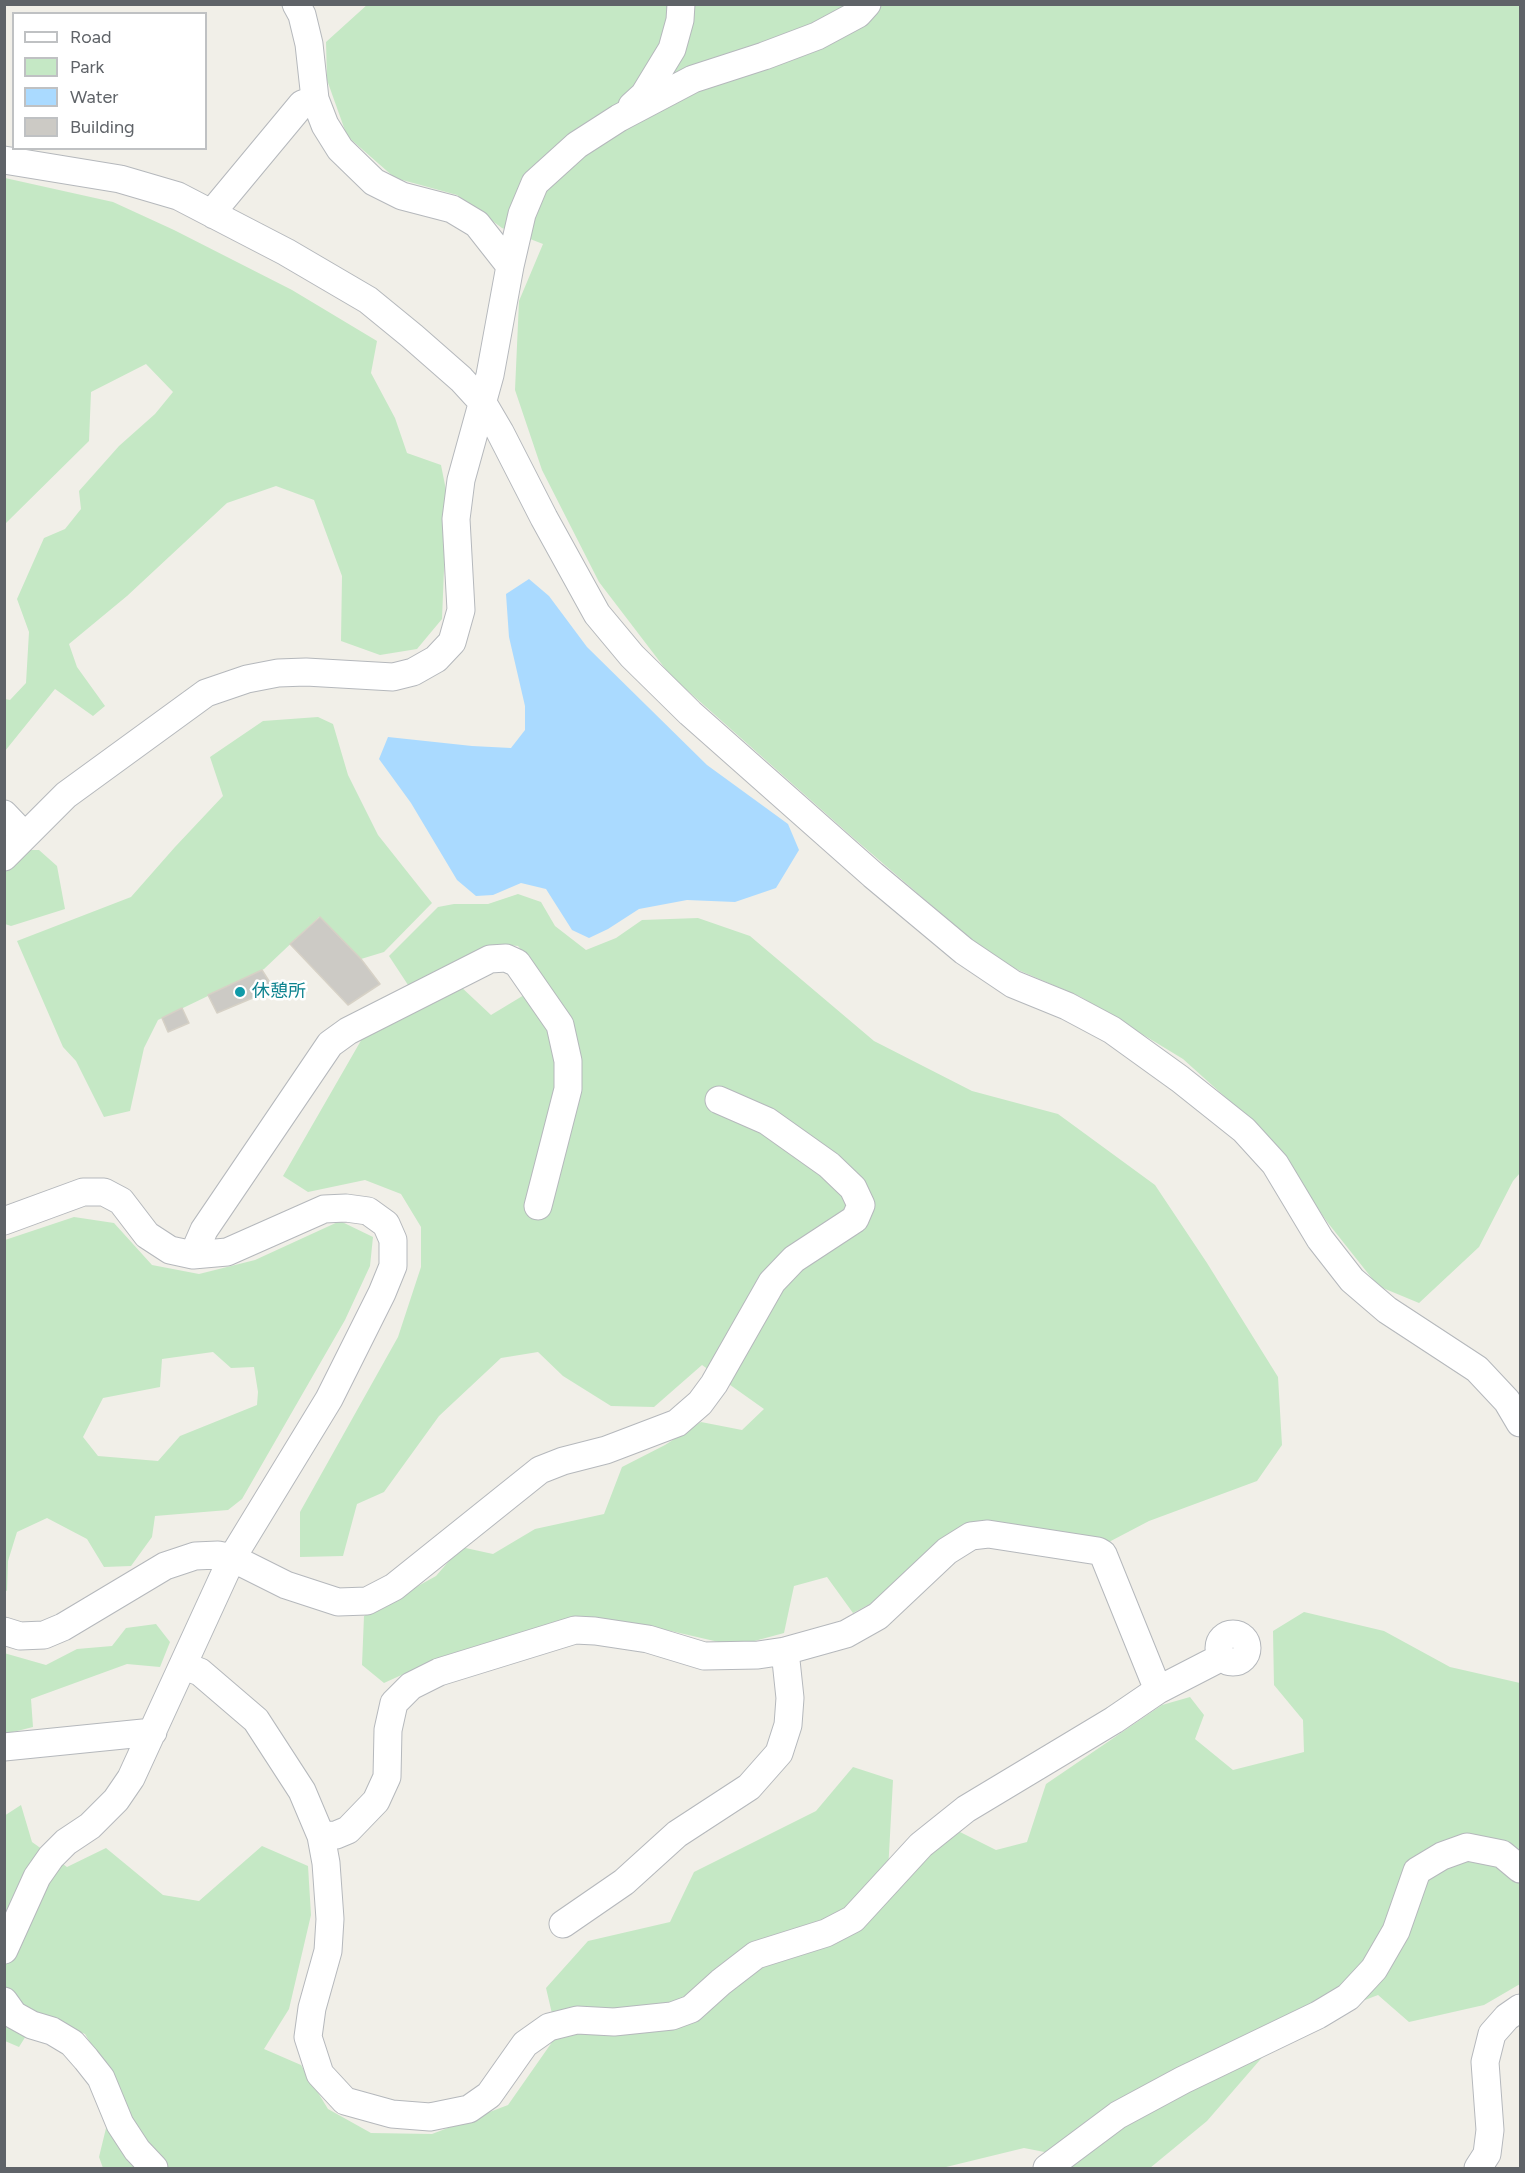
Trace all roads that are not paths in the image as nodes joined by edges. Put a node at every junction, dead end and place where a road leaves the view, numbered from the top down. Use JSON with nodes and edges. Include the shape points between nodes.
{"nodes":[{"id":1,"x":296,"y":4,"type":"edge"},
{"id":2,"x":681,"y":4,"type":"edge"},
{"id":3,"x":867,"y":4,"type":"edge"},
{"id":4,"x":315,"y":99,"type":"junction"},
{"id":5,"x":619,"y":118,"type":"junction"},
{"id":6,"x":4,"y":160,"type":"edge"},
{"id":7,"x":214,"y":215,"type":"junction"},
{"id":8,"x":510,"y":266,"type":"junction"},
{"id":9,"x":483,"y":404,"type":"junction"},
{"id":10,"x":4,"y":814,"type":"edge"},
{"id":11,"x":24,"y":835,"type":"junction"},
{"id":12,"x":4,"y":856,"type":"edge"},
{"id":13,"x":719,"y":1100,"type":"dead end"},
{"id":14,"x":538,"y":1206,"type":"dead end"},
{"id":15,"x":4,"y":1221,"type":"edge"},
{"id":16,"x":193,"y":1255,"type":"junction"},
{"id":17,"x":1521,"y":1423,"type":"edge"},
{"id":18,"x":232,"y":1558,"type":"junction"},
{"id":19,"x":4,"y":1631,"type":"edge"},
{"id":20,"x":785,"y":1651,"type":"junction"},
{"id":21,"x":1222,"y":1657,"type":"dead end"},
{"id":22,"x":184,"y":1666,"type":"junction"},
{"id":23,"x":1158,"y":1690,"type":"junction"},
{"id":24,"x":153,"y":1732,"type":"junction"},
{"id":25,"x":4,"y":1747,"type":"edge"},
{"id":26,"x":321,"y":1836,"type":"junction"},
{"id":27,"x":1521,"y":1869,"type":"edge"},
{"id":28,"x":563,"y":1924,"type":"dead end"},
{"id":29,"x":4,"y":1950,"type":"edge"},
{"id":30,"x":4,"y":2001,"type":"edge"},
{"id":31,"x":1521,"y":2008,"type":"edge"},
{"id":32,"x":154,"y":2169,"type":"edge"},
{"id":33,"x":1047,"y":2169,"type":"edge"},
{"id":34,"x":1478,"y":2169,"type":"edge"}],
"edges":[{"from":1,"to":4,"type":"street","via":[[309,44]]},
{"from":2,"to":5,"type":"street","via":[[672,49],[644,95]]},
{"from":3,"to":5,"type":"street","via":[[858,14],[817,36],[693,79]]},
{"from":4,"to":7,"type":"street","via":[[302,104]]},
{"from":4,"to":8,"type":"street","via":[[340,149],[374,182],[402,196],[452,209],[477,224]]},
{"from":5,"to":8,"type":"street","via":[[577,145],[536,183],[522,214]]},
{"from":6,"to":7,"type":"street","via":[[120,179],[178,196]]},
{"from":7,"to":9,"type":"street","via":[[368,300],[462,379]]},
{"from":8,"to":9,"type":"street"},
{"from":9,"to":11,"type":"street","via":[[461,480],[456,519],[461,610],[452,642],[436,659],[413,672],[393,677],[278,673],[206,693],[66,795]]},
{"from":9,"to":17,"type":"street","via":[[597,614],[632,656],[716,736],[964,951],[1013,984],[1112,1030],[1244,1130],[1275,1164],[1320,1239],[1352,1280],[1387,1310],[1477,1369],[1507,1401]]},
{"from":10,"to":11,"type":"street"},
{"from":11,"to":12,"type":"street"},
{"from":13,"to":18,"type":"street","via":[[767,1121],[829,1165],[853,1188],[861,1205],[855,1219],[794,1259],[772,1282],[700,1403],[676,1423],[540,1470],[394,1587],[368,1601],[338,1602],[286,1585]]},
{"from":14,"to":16,"type":"street","via":[[568,1089],[568,1061],[560,1025],[517,963],[506,958],[490,959],[348,1031],[330,1044],[204,1230]]},
{"from":15,"to":16,"type":"street","via":[[83,1192],[104,1192],[121,1202],[147,1234],[170,1250]]},
{"from":16,"to":18,"type":"street","via":[[227,1252],[324,1209],[368,1211],[386,1224],[393,1240],[393,1266],[334,1388]]},
{"from":18,"to":19,"type":"street","via":[[195,1556],[165,1566],[44,1635],[20,1636]]},
{"from":18,"to":22,"type":"street"},
{"from":20,"to":23,"type":"street","via":[[846,1634],[878,1616],[947,1551],[971,1536],[988,1534],[1103,1554]]},
{"from":20,"to":26,"type":"street","via":[[704,1656],[648,1639],[575,1630],[439,1672],[411,1686],[394,1703],[388,1730],[387,1777],[375,1801],[348,1830]]},
{"from":20,"to":28,"type":"street","via":[[790,1698],[788,1725],[779,1753],[749,1787],[677,1834],[624,1882]]},
{"from":21,"to":23,"type":"street"},
{"from":22,"to":24,"type":"street"},
{"from":22,"to":26,"type":"street","via":[[200,1672],[256,1720],[302,1791]]},
{"from":23,"to":26,"type":"street","via":[[966,1809],[921,1845],[853,1919],[756,1955],[691,2009],[672,2016],[614,2022],[577,2020],[549,2027],[525,2044],[489,2095],[469,2109],[430,2117],[392,2114],[345,2100],[320,2074],[308,2037],[328,1951],[330,1918]]},
{"from":24,"to":25,"type":"street"},
{"from":24,"to":29,"type":"street","via":[[116,1800],[90,1826],[66,1842],[37,1876]]},
{"from":27,"to":33,"type":"street","via":[[1502,1854],[1467,1847],[1417,1871],[1396,1931],[1374,1969],[1348,1997],[1119,2115]]},
{"from":30,"to":32,"type":"street","via":[[14,2015],[72,2043],[101,2078],[120,2124]]},
{"from":31,"to":34,"type":"street","via":[[1492,2034],[1485,2062],[1490,2130],[1487,2154]]}]}
